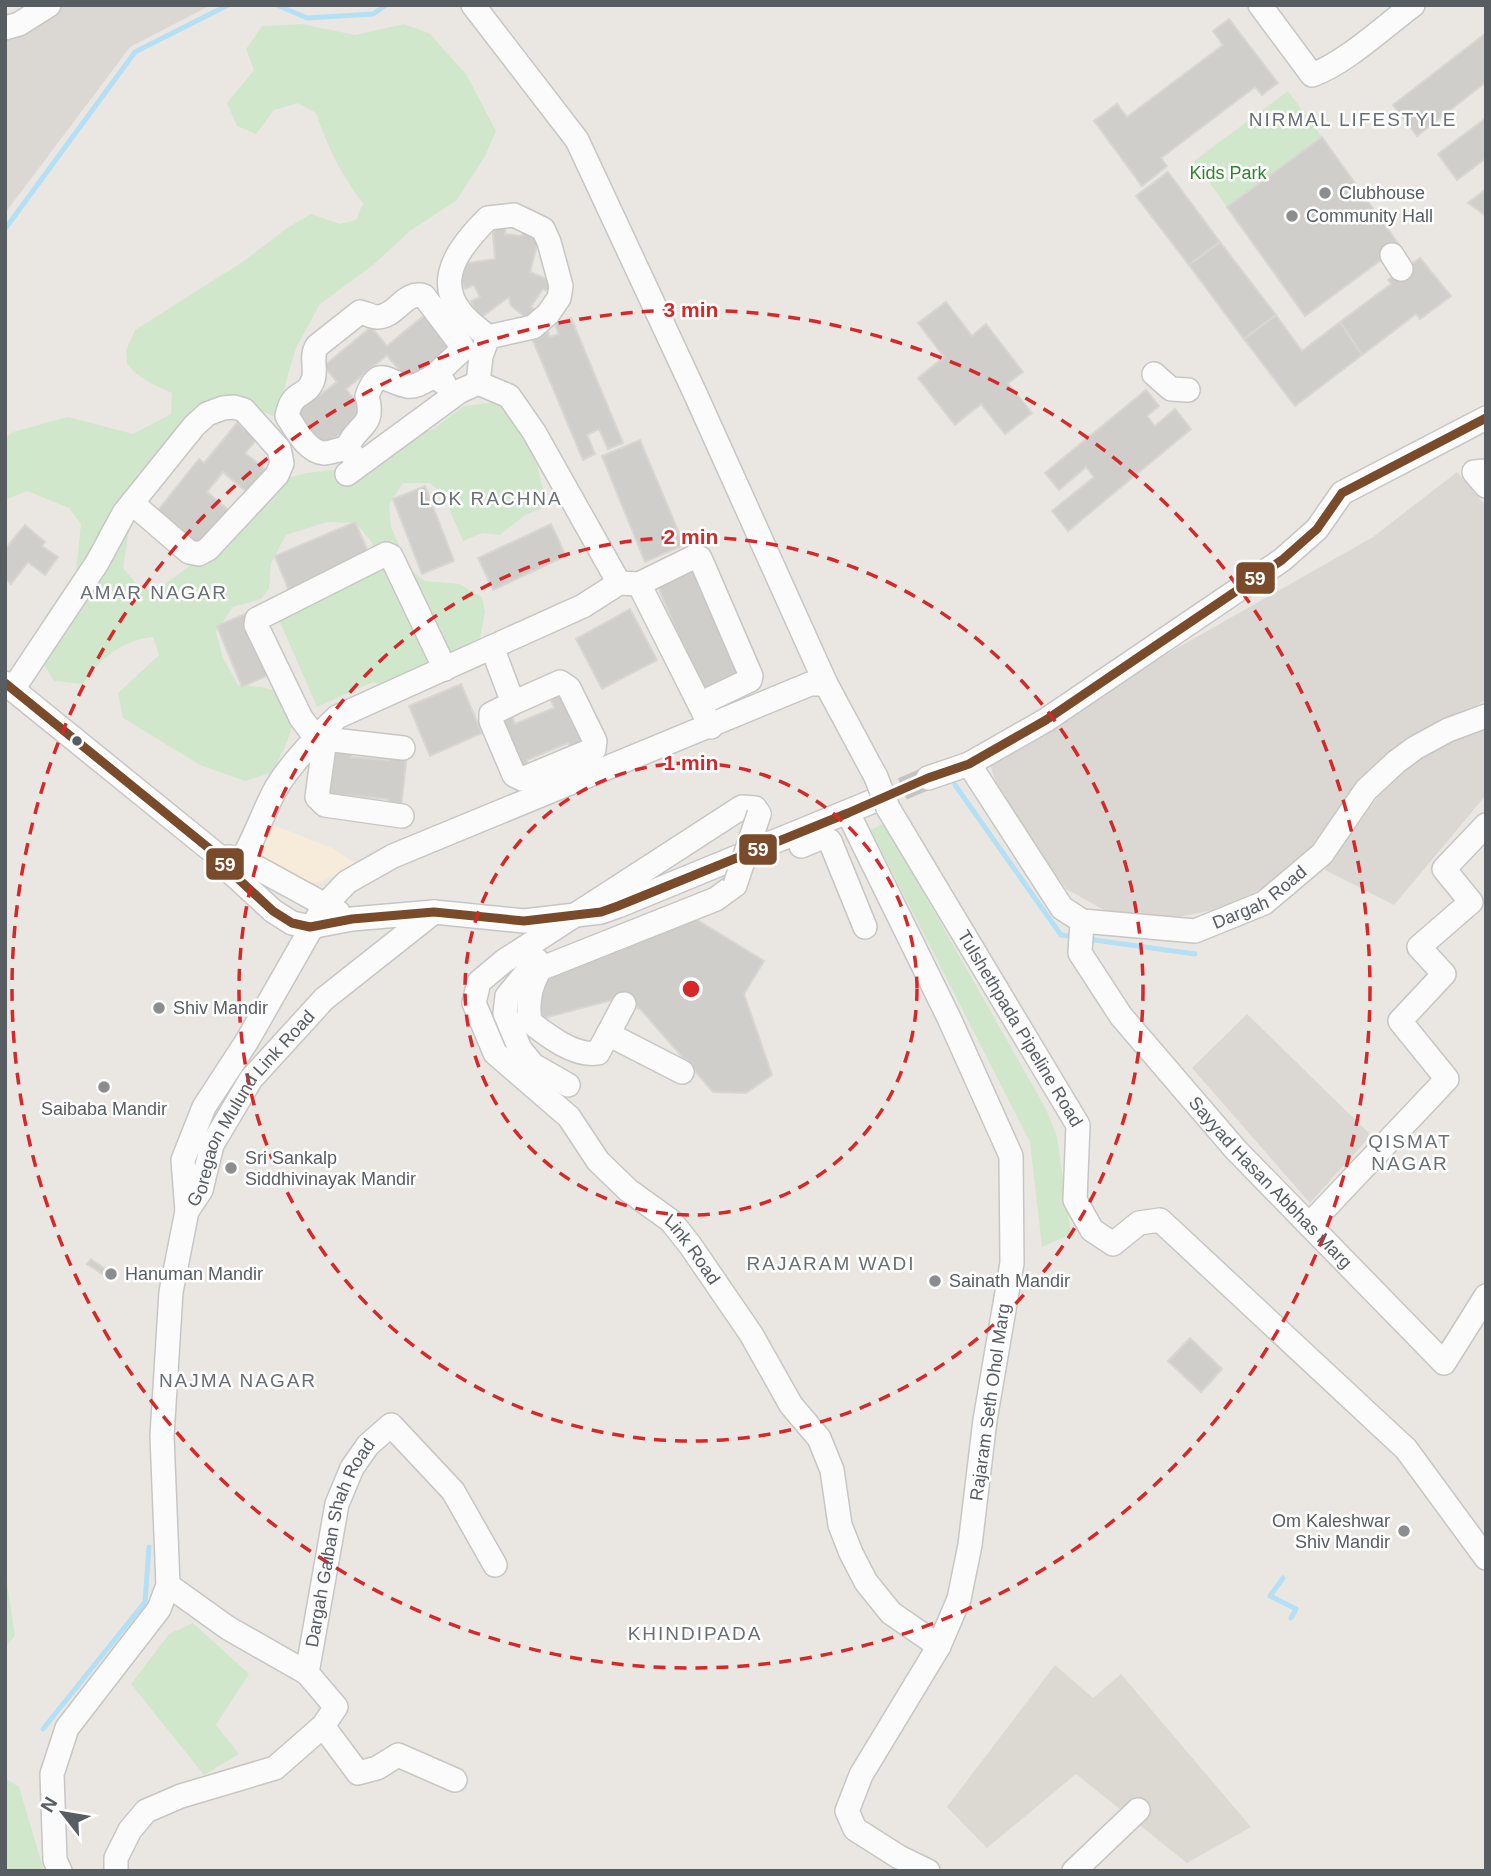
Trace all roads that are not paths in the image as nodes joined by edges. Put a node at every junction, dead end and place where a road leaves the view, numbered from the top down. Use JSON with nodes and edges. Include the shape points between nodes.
{"nodes":[{"id":1,"x":49,"y":5,"type":"edge"},
{"id":2,"x":473,"y":5,"type":"edge"},
{"id":3,"x":1260,"y":5,"type":"edge"},
{"id":4,"x":1413,"y":5,"type":"edge"},
{"id":5,"x":5,"y":28,"type":"edge"},
{"id":6,"x":488,"y":337,"type":"junction"},
{"id":7,"x":1154,"y":374,"type":"dead end"},
{"id":8,"x":434,"y":376,"type":"junction"},
{"id":9,"x":469,"y":387,"type":"junction"},
{"id":10,"x":1188,"y":390,"type":"dead end"},
{"id":11,"x":1486,"y":418,"type":"edge"},
{"id":12,"x":351,"y":462,"type":"junction"},
{"id":13,"x":1486,"y":471,"type":"edge"},
{"id":14,"x":1486,"y":486,"type":"edge"},
{"id":15,"x":132,"y":503,"type":"junction"},
{"id":16,"x":629,"y":583,"type":"junction"},
{"id":17,"x":492,"y":647,"type":"junction"},
{"id":18,"x":445,"y":668,"type":"junction"},
{"id":19,"x":826,"y":684,"type":"junction"},
{"id":20,"x":9,"y":686,"type":"edge"},
{"id":21,"x":710,"y":699,"type":"dead end"},
{"id":22,"x":513,"y":702,"type":"junction"},
{"id":23,"x":1486,"y":716,"type":"edge"},
{"id":24,"x":711,"y":727,"type":"junction"},
{"id":25,"x":321,"y":738,"type":"junction"},
{"id":26,"x":403,"y":748,"type":"dead end"},
{"id":27,"x":969,"y":764,"type":"junction"},
{"id":28,"x":928,"y":778,"type":"tunnel mouth"},
{"id":29,"x":880,"y":805,"type":"junction"},
{"id":30,"x":848,"y":813,"type":"junction"},
{"id":31,"x":402,"y":816,"type":"dead end"},
{"id":32,"x":1486,"y":825,"type":"edge"},
{"id":33,"x":863,"y":843,"type":"junction"},
{"id":34,"x":836,"y":855,"type":"junction"},
{"id":35,"x":238,"y":867,"type":"junction"},
{"id":36,"x":324,"y":906,"type":"junction"},
{"id":37,"x":434,"y":912,"type":"junction"},
{"id":38,"x":579,"y":914,"type":"junction"},
{"id":39,"x":352,"y":919,"type":"junction"},
{"id":40,"x":310,"y":927,"type":"junction"},
{"id":41,"x":865,"y":927,"type":"dead end"},
{"id":42,"x":1081,"y":935,"type":"junction"},
{"id":43,"x":538,"y":941,"type":"junction"},
{"id":44,"x":624,"y":1003,"type":"dead end"},
{"id":45,"x":608,"y":1034,"type":"junction"},
{"id":46,"x":682,"y":1072,"type":"dead end"},
{"id":47,"x":568,"y":1085,"type":"dead end"},
{"id":48,"x":187,"y":1211,"type":"junction"},
{"id":49,"x":1310,"y":1224,"type":"junction"},
{"id":50,"x":1486,"y":1296,"type":"edge"},
{"id":51,"x":1486,"y":1558,"type":"edge"},
{"id":52,"x":495,"y":1565,"type":"dead end"},
{"id":53,"x":169,"y":1585,"type":"junction"},
{"id":54,"x":939,"y":1646,"type":"junction"},
{"id":55,"x":307,"y":1673,"type":"junction"},
{"id":56,"x":323,"y":1726,"type":"junction"},
{"id":57,"x":455,"y":1780,"type":"dead end"},
{"id":58,"x":1138,"y":1810,"type":"dead end"},
{"id":59,"x":60,"y":1871,"type":"edge"},
{"id":60,"x":116,"y":1871,"type":"edge"},
{"id":61,"x":928,"y":1871,"type":"edge"},
{"id":62,"x":1074,"y":1871,"type":"edge"}],
"edges":[{"from":1,"to":5,"type":"street"},
{"from":2,"to":19,"type":"street","name":"Tulshethpada Pipeline Road","via":[[577,140]]},
{"from":3,"to":4,"type":"street","via":[[1312,75]]},
{"from":6,"to":6,"type":"street","via":[[459,310],[448,286],[465,241],[488,218],[514,215],[543,229],[558,269],[559,298],[533,327]]},
{"from":6,"to":9,"type":"street"},
{"from":7,"to":10,"type":"street","via":[[1171,389]]},
{"from":8,"to":9,"type":"street"},
{"from":8,"to":12,"type":"street","via":[[408,387],[392,379],[376,380],[367,396],[371,413],[350,440]]},
{"from":8,"to":12,"type":"street","via":[[462,346],[418,294],[384,315],[360,312],[317,346],[312,382],[294,397],[286,416],[310,446]]},
{"from":9,"to":12,"type":"street"},
{"from":9,"to":16,"type":"street","via":[[509,396]]},
{"from":11,"to":27,"type":"street","via":[[1342,494],[1317,529],[1282,560],[1046,720]]},
{"from":13,"to":14,"type":"street","via":[[1474,472]]},
{"from":15,"to":15,"type":"street","via":[[194,426],[215,410],[244,410],[279,449],[282,463],[277,475],[199,554],[189,552]]},
{"from":15,"to":20,"type":"street","via":[[76,595]]},
{"from":16,"to":17,"type":"street"},
{"from":16,"to":21,"type":"street","via":[[700,558],[751,676]]},
{"from":16,"to":24,"type":"street"},
{"from":17,"to":18,"type":"street"},
{"from":17,"to":22,"type":"street"},
{"from":18,"to":25,"type":"street","via":[[337,717]]},
{"from":18,"to":25,"type":"street","via":[[391,556],[386,554],[257,620],[301,718]]},
{"from":19,"to":24,"type":"street","via":[[810,684]]},
{"from":19,"to":29,"type":"street","name":"Tulshethpada Pipeline Road","bridge":true,"via":[[876,777]]},
{"from":20,"to":35,"type":"street"},
{"from":22,"to":22,"type":"street","via":[[494,711],[491,721],[514,775],[522,779],[594,748],[595,741],[569,688],[560,682]]},
{"from":23,"to":42,"type":"street","name":"Dargah Road","via":[[1448,730],[1396,762],[1366,790],[1322,854],[1264,903],[1195,930]]},
{"from":24,"to":36,"type":"street","via":[[393,856],[347,882]]},
{"from":25,"to":26,"type":"street"},
{"from":25,"to":31,"type":"street","via":[[319,802]]},
{"from":25,"to":35,"type":"street","via":[[275,789]]},
{"from":27,"to":28,"type":"street"},
{"from":27,"to":42,"type":"street"},
{"from":29,"to":30,"type":"street"},
{"from":29,"to":51,"type":"street","name":"Tulshethpada Pipeline Road","via":[[1078,1125],[1075,1200],[1091,1230],[1113,1244],[1139,1223],[1160,1220],[1406,1449]]},
{"from":30,"to":33,"type":"street","name":"Rajaram Seth Ohol Marg"},
{"from":30,"to":38,"type":"street","via":[[618,906]]},
{"from":32,"to":49,"type":"street","via":[[1444,869],[1471,902],[1419,947],[1444,974],[1400,1021],[1447,1079]]},
{"from":33,"to":34,"type":"street"},
{"from":33,"to":54,"type":"street","name":"Rajaram Seth Ohol Marg","via":[[1011,1156],[1012,1263],[985,1420],[970,1545],[959,1599]]},
{"from":34,"to":38,"type":"street","via":[[830,841],[820,838],[590,936]]},
{"from":34,"to":41,"type":"street"},
{"from":35,"to":36,"type":"street","via":[[291,885]]},
{"from":35,"to":40,"type":"street","via":[[273,911]]},
{"from":36,"to":39,"type":"street"},
{"from":36,"to":40,"type":"street"},
{"from":37,"to":38,"type":"street","via":[[524,921]]},
{"from":37,"to":39,"type":"street"},
{"from":37,"to":48,"type":"street","name":"Goregaon Mulund Link Road","via":[[324,999],[251,1079],[212,1145],[201,1190]]},
{"from":38,"to":43,"type":"street","name":"Link Road"},
{"from":38,"to":45,"type":"street","bridge":true,"via":[[742,807],[755,808],[759,814],[735,884],[716,899],[541,969],[527,1005],[530,1022],[550,1038],[589,1055],[598,1053]]},
{"from":39,"to":40,"type":"street"},
{"from":40,"to":48,"type":"street","via":[[247,1041],[204,1107],[183,1160]]},
{"from":42,"to":49,"type":"street","name":"Sayyad Hasan Abbhas Marg","via":[[1121,1016],[1236,1150]]},
{"from":43,"to":47,"type":"street","via":[[542,954],[507,996],[505,1013],[520,1049],[533,1065]]},
{"from":43,"to":54,"type":"street","name":"Link Road","via":[[480,982],[474,1003],[495,1053],[569,1117],[598,1161],[671,1221],[690,1245],[751,1334],[791,1405],[818,1438],[832,1470],[850,1553],[866,1582],[891,1613]]},
{"from":44,"to":45,"type":"street"},
{"from":45,"to":46,"type":"street"},
{"from":48,"to":53,"type":"street","name":"Goregaon Mulund Link Road","via":[[171,1290],[162,1436]]},
{"from":49,"to":50,"type":"street","name":"Sayyad Hasan Abbhas Marg","via":[[1444,1363]]},
{"from":52,"to":55,"type":"street","name":"Dargah Gaiban Shah Road","via":[[453,1491],[391,1425],[368,1445],[352,1468],[337,1504]]},
{"from":53,"to":55,"type":"street","via":[[228,1628]]},
{"from":53,"to":59,"type":"street","name":"Goregaon Mulund Link Road","via":[[159,1609],[67,1728],[52,1774],[55,1860]]},
{"from":54,"to":61,"type":"street","name":"Rajaram Seth Ohol Marg","via":[[861,1775],[848,1811],[855,1829]]},
{"from":55,"to":56,"type":"street","via":[[336,1707]]},
{"from":56,"to":57,"type":"street","via":[[358,1773],[398,1755]]},
{"from":56,"to":60,"type":"street","via":[[275,1769],[146,1811],[116,1857]]},
{"from":58,"to":62,"type":"street"}]}
